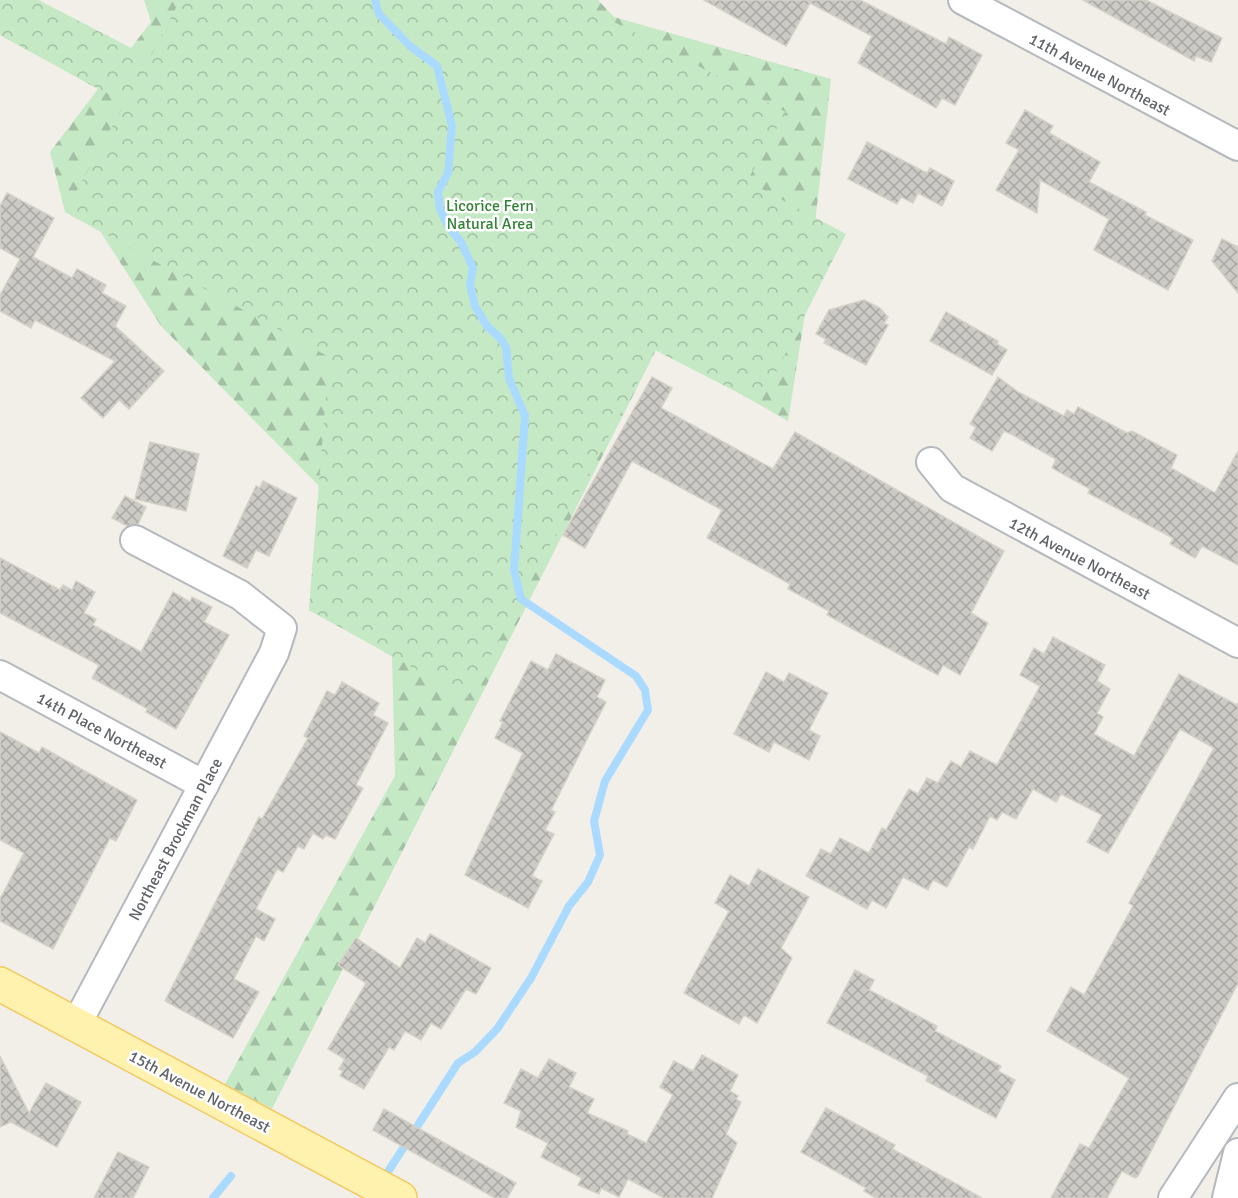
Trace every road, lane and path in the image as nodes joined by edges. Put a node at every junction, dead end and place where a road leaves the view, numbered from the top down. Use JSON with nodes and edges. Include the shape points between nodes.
{"nodes":[{"id":1,"x":963,"y":0,"type":"edge"},
{"id":2,"x":1238,"y":146,"type":"edge"},
{"id":3,"x":931,"y":462,"type":"dead end"},
{"id":4,"x":135,"y":540,"type":"dead end"},
{"id":5,"x":1238,"y":643,"type":"edge"},
{"id":6,"x":0,"y":675,"type":"edge"},
{"id":7,"x":204,"y":785,"type":"junction"},
{"id":8,"x":0,"y":984,"type":"edge"},
{"id":9,"x":76,"y":1025,"type":"junction"},
{"id":10,"x":1238,"y":1098,"type":"edge"},
{"id":11,"x":1238,"y":1153,"type":"edge"},
{"id":12,"x":400,"y":1198,"type":"edge"},
{"id":13,"x":1173,"y":1198,"type":"edge"},
{"id":14,"x":1227,"y":1198,"type":"edge"}],
"edges":[{"from":1,"to":2,"type":"street","name":"11th Avenue Northeast"},
{"from":3,"to":5,"type":"street","name":"12th Avenue Northeast","via":[[952,488]]},
{"from":4,"to":7,"type":"street","name":"Northeast Brockman Place","via":[[240,595],[282,628],[274,653]]},
{"from":6,"to":7,"type":"street","name":"14th Place Northeast"},
{"from":7,"to":9,"type":"street","name":"Northeast Brockman Place"},
{"from":8,"to":9,"type":"main road","name":"15th Avenue Northeast"},
{"from":9,"to":12,"type":"main road","name":"15th Avenue Northeast"},
{"from":10,"to":13,"type":"street"},
{"from":11,"to":14,"type":"street"}]}
